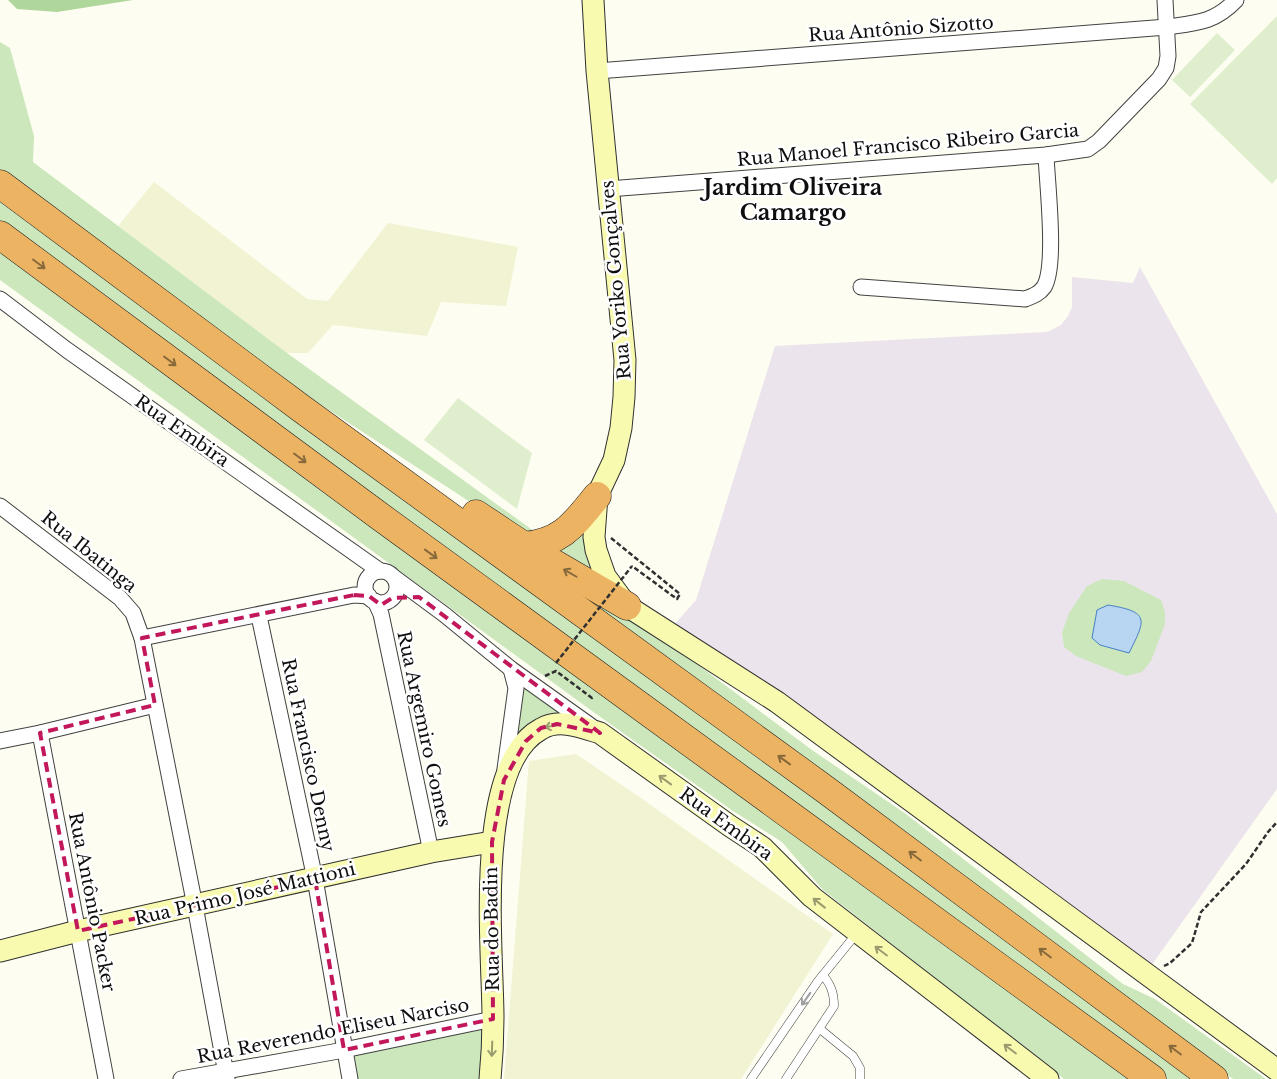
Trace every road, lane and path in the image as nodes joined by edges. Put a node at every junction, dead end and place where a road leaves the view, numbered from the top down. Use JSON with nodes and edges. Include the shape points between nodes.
{"nodes":[{"id":1,"x":593,"y":0,"type":"edge"},
{"id":2,"x":1165,"y":0,"type":"edge"},
{"id":3,"x":1236,"y":0,"type":"edge"},
{"id":4,"x":1167,"y":27,"type":"junction"},
{"id":5,"x":597,"y":71,"type":"junction"},
{"id":6,"x":1046,"y":155,"type":"junction"},
{"id":7,"x":0,"y":184,"type":"edge"},
{"id":8,"x":608,"y":189,"type":"junction"},
{"id":9,"x":0,"y":235,"type":"edge"},
{"id":10,"x":861,"y":287,"type":"dead end"},
{"id":11,"x":0,"y":299,"type":"edge"},
{"id":12,"x":302,"y":409,"type":"junction"},
{"id":13,"x":597,"y":496,"type":"junction"},
{"id":14,"x":0,"y":506,"type":"edge"},
{"id":15,"x":594,"y":524,"type":"junction"},
{"id":16,"x":524,"y":546,"type":"junction"},
{"id":17,"x":374,"y":590,"type":"junction"},
{"id":18,"x":419,"y":597,"type":"junction"},
{"id":19,"x":627,"y":606,"type":"junction"},
{"id":20,"x":259,"y":616,"type":"junction"},
{"id":21,"x":142,"y":638,"type":"junction"},
{"id":22,"x":556,"y":663,"type":"dead end"},
{"id":23,"x":512,"y":669,"type":"junction"},
{"id":24,"x":155,"y":705,"type":"junction"},
{"id":25,"x":40,"y":733,"type":"junction"},
{"id":26,"x":600,"y":733,"type":"junction"},
{"id":27,"x":0,"y":740,"type":"edge"},
{"id":28,"x":504,"y":780,"type":"junction"},
{"id":29,"x":1277,"y":822,"type":"edge"},
{"id":30,"x":492,"y":842,"type":"junction"},
{"id":31,"x":431,"y":852,"type":"junction"},
{"id":32,"x":315,"y":879,"type":"junction"},
{"id":33,"x":195,"y":906,"type":"junction"},
{"id":34,"x":78,"y":931,"type":"junction"},
{"id":35,"x":857,"y":933,"type":"junction"},
{"id":36,"x":0,"y":951,"type":"edge"},
{"id":37,"x":823,"y":975,"type":"junction"},
{"id":38,"x":1148,"y":975,"type":"junction"},
{"id":39,"x":493,"y":1019,"type":"junction"},
{"id":40,"x":820,"y":1029,"type":"junction"},
{"id":41,"x":344,"y":1050,"type":"junction"},
{"id":42,"x":1277,"y":1070,"type":"edge"},
{"id":43,"x":227,"y":1075,"type":"edge"},
{"id":44,"x":106,"y":1079,"type":"edge"},
{"id":45,"x":181,"y":1079,"type":"edge"},
{"id":46,"x":350,"y":1079,"type":"edge"},
{"id":47,"x":490,"y":1079,"type":"edge"},
{"id":48,"x":750,"y":1079,"type":"edge"},
{"id":49,"x":786,"y":1079,"type":"edge"},
{"id":50,"x":860,"y":1079,"type":"edge"},
{"id":51,"x":1048,"y":1079,"type":"edge"},
{"id":52,"x":1152,"y":1079,"type":"edge"},
{"id":53,"x":1214,"y":1079,"type":"edge"}],
"edges":[{"from":1,"to":5,"type":"main road","name":"Rua Yoriko Gonçalves"},
{"from":2,"to":4,"type":"street"},
{"from":3,"to":4,"type":"street","name":"Rua Antônio Sizotto","via":[[1226,11],[1208,20]]},
{"from":4,"to":5,"type":"street","name":"Rua Antônio Sizotto"},
{"from":4,"to":6,"type":"street","name":"Rua Manoel Francisco Ribeiro Garcia","via":[[1168,56],[1166,68],[1159,79],[1088,149]]},
{"from":5,"to":8,"type":"main road","name":"Rua Yoriko Gonçalves"},
{"from":6,"to":8,"type":"street","name":"Rua Manoel Francisco Ribeiro Garcia"},
{"from":6,"to":10,"type":"street","via":[[1051,260],[1045,286],[1038,294],[1025,300]]},
{"from":7,"to":12,"type":"highway"},
{"from":8,"to":13,"type":"main road","name":"Rua Yoriko Gonçalves","via":[[625,360],[624,397],[614,460]]},
{"from":9,"to":52,"type":"highway","one_way":true,"via":[[370,510]]},
{"from":11,"to":17,"type":"street","name":"Rua Embira"},
{"from":12,"to":16,"type":"highway","via":[[337,421]]},
{"from":53,"to":12,"type":"highway","one_way":true,"via":[[818,784]]},
{"from":13,"to":15,"type":"main road","name":"Rua Yoriko Gonçalves"},
{"from":13,"to":16,"type":"highway","via":[[563,534],[550,542]]},
{"from":14,"to":21,"type":"street","name":"Rua Ibatinga","via":[[120,598],[133,613]]},
{"from":15,"to":19,"type":"main road","name":"Rua Yoriko Gonçalves","via":[[596,550],[604,576]]},
{"from":15,"to":22,"type":"path","bridge":true,"via":[[680,594],[677,599],[632,566]]},
{"from":19,"to":16,"type":"highway","one_way":true},
{"from":17,"to":18,"type":"street"},
{"from":17,"to":18,"type":"street","name":"Rua Embira","via":[[386,572]]},
{"from":17,"to":20,"type":"street"},
{"from":17,"to":31,"type":"street","name":"Rua Argemiro Gomes"},
{"from":18,"to":23,"type":"street","name":"Rua Embira"},
{"from":19,"to":38,"type":"main road","name":"Rua Yoriko Gonçalves","via":[[777,702]]},
{"from":20,"to":21,"type":"street"},
{"from":20,"to":32,"type":"street","name":"Rua Francisco Denny"},
{"from":21,"to":24,"type":"street","name":"Rua Ibatinga"},
{"from":23,"to":26,"type":"street","name":"Rua Embira"},
{"from":23,"to":28,"type":"street","name":"Rua do Badin","via":[[516,688]]},
{"from":24,"to":25,"type":"street"},
{"from":24,"to":33,"type":"street","name":"Rua Ibatinga"},
{"from":25,"to":27,"type":"street"},
{"from":25,"to":34,"type":"street","name":"Rua Antônio Packer"},
{"from":26,"to":28,"type":"main road","name":"Rua do Badin","one_way":true,"via":[[557,724],[541,728],[526,741]]},
{"from":35,"to":26,"type":"main road","name":"Rua Embira","one_way":true,"via":[[812,897],[762,847]]},
{"from":28,"to":30,"type":"main road","name":"Rua do Badin"},
{"from":29,"to":38,"type":"path","via":[[1246,864],[1201,912],[1192,943],[1170,963]]},
{"from":30,"to":31,"type":"main road","name":"Rua Primo José Mattioni"},
{"from":30,"to":39,"type":"main road","name":"Rua do Badin"},
{"from":31,"to":32,"type":"main road","name":"Rua Primo José Mattioni"},
{"from":32,"to":33,"type":"main road","name":"Rua Primo José Mattioni"},
{"from":32,"to":41,"type":"street","name":"Rua Francisco Denny"},
{"from":33,"to":34,"type":"main road","name":"Rua Primo José Mattioni"},
{"from":33,"to":43,"type":"street","name":"Rua Ibatinga"},
{"from":34,"to":36,"type":"main road","name":"Rua Primo José Mattioni"},
{"from":34,"to":44,"type":"street","name":"Rua Antônio Packer"},
{"from":35,"to":37,"type":"lane"},
{"from":51,"to":35,"type":"main road","name":"Rua Embira","one_way":true},
{"from":37,"to":40,"type":"lane","via":[[832,989],[834,1006]]},
{"from":37,"to":48,"type":"lane","one_way":true},
{"from":38,"to":42,"type":"main road","name":"Rua Yoriko Gonçalves"},
{"from":39,"to":41,"type":"street","name":"Rua Reverendo Eliseu Narciso"},
{"from":39,"to":47,"type":"main road","name":"Rua do Badin","one_way":true},
{"from":40,"to":49,"type":"lane"},
{"from":40,"to":50,"type":"lane","via":[[853,1056],[860,1068]]},
{"from":41,"to":43,"type":"street","name":"Rua Reverendo Eliseu Narciso"},
{"from":41,"to":46,"type":"street","name":"Rua Francisco Denny"},
{"from":43,"to":45,"type":"street","name":"Rua Reverendo Eliseu Narciso"}]}
